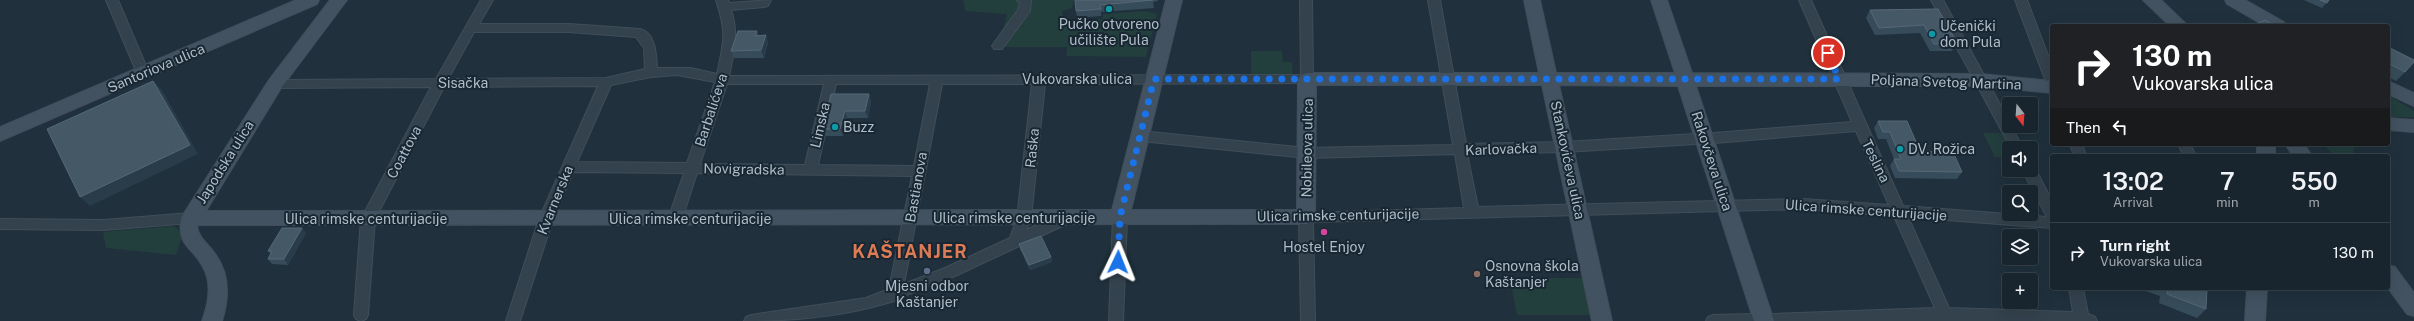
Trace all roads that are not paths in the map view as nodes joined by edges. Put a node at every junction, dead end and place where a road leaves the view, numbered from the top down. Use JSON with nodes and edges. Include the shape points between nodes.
{"nodes":[{"id":1,"x":112,"y":0,"type":"edge"},
{"id":2,"x":311,"y":0,"type":"edge"},
{"id":3,"x":339,"y":0,"type":"edge"},
{"id":4,"x":487,"y":0,"type":"edge"},
{"id":5,"x":765,"y":0,"type":"edge"},
{"id":6,"x":1023,"y":0,"type":"edge"},
{"id":7,"x":1174,"y":0,"type":"edge"},
{"id":8,"x":1306,"y":0,"type":"edge"},
{"id":9,"x":1434,"y":0,"type":"edge"},
{"id":10,"x":1532,"y":0,"type":"edge"},
{"id":11,"x":1659,"y":0,"type":"edge"},
{"id":12,"x":1805,"y":0,"type":"edge"},
{"id":13,"x":1937,"y":0,"type":"edge"},
{"id":14,"x":2022,"y":0,"type":"edge"},
{"id":15,"x":2151,"y":0,"type":"edge"},
{"id":16,"x":2233,"y":0,"type":"edge"},
{"id":17,"x":724,"y":3,"type":"edge"},
{"id":18,"x":287,"y":11,"type":"junction"},
{"id":19,"x":327,"y":12,"type":"edge"},
{"id":20,"x":2178,"y":24,"type":"edge"},
{"id":21,"x":2275,"y":24,"type":"edge"},
{"id":22,"x":470,"y":28,"type":"junction"},
{"id":23,"x":998,"y":46,"type":"dead end"},
{"id":24,"x":651,"y":71,"type":"junction"},
{"id":25,"x":143,"y":74,"type":"junction"},
{"id":26,"x":2050,"y":77,"type":"edge"},
{"id":27,"x":831,"y":79,"type":"junction"},
{"id":28,"x":937,"y":79,"type":"junction"},
{"id":29,"x":1039,"y":79,"type":"junction"},
{"id":30,"x":1154,"y":79,"type":"junction"},
{"id":31,"x":1307,"y":79,"type":"junction"},
{"id":32,"x":1550,"y":79,"type":"junction"},
{"id":33,"x":1839,"y":79,"type":"junction"},
{"id":34,"x":722,"y":80,"type":"junction"},
{"id":35,"x":1447,"y":80,"type":"junction"},
{"id":36,"x":1685,"y":80,"type":"junction"},
{"id":37,"x":1981,"y":80,"type":"junction"},
{"id":38,"x":606,"y":82,"type":"junction"},
{"id":39,"x":440,"y":83,"type":"junction"},
{"id":40,"x":275,"y":84,"type":"junction"},
{"id":41,"x":2050,"y":87,"type":"edge"},
{"id":42,"x":2390,"y":88,"type":"edge"},
{"id":43,"x":2414,"y":100,"type":"edge"},
{"id":44,"x":2390,"y":124,"type":"edge"},
{"id":45,"x":1860,"y":126,"type":"junction"},
{"id":46,"x":2414,"y":126,"type":"edge"},
{"id":47,"x":0,"y":134,"type":"edge"},
{"id":48,"x":1141,"y":136,"type":"junction"},
{"id":49,"x":1714,"y":138,"type":"dead end"},
{"id":50,"x":1696,"y":139,"type":"dead end"},
{"id":51,"x":2013,"y":141,"type":"edge"},
{"id":52,"x":1566,"y":147,"type":"junction"},
{"id":53,"x":1460,"y":150,"type":"junction"},
{"id":54,"x":1307,"y":153,"type":"junction"},
{"id":55,"x":568,"y":167,"type":"junction"},
{"id":56,"x":691,"y":168,"type":"junction"},
{"id":57,"x":810,"y":170,"type":"junction"},
{"id":58,"x":919,"y":171,"type":"junction"},
{"id":59,"x":2033,"y":177,"type":"edge"},
{"id":60,"x":1726,"y":206,"type":"junction"},
{"id":61,"x":1578,"y":210,"type":"junction"},
{"id":62,"x":2050,"y":210,"type":"edge"},
{"id":63,"x":1472,"y":212,"type":"junction"},
{"id":64,"x":1900,"y":212,"type":"junction"},
{"id":65,"x":1120,"y":217,"type":"junction"},
{"id":66,"x":1306,"y":217,"type":"junction"},
{"id":67,"x":190,"y":218,"type":"junction"},
{"id":68,"x":911,"y":218,"type":"junction"},
{"id":69,"x":1024,"y":218,"type":"junction"},
{"id":70,"x":1068,"y":218,"type":"junction"},
{"id":71,"x":368,"y":219,"type":"junction"},
{"id":72,"x":546,"y":219,"type":"junction"},
{"id":73,"x":675,"y":219,"type":"junction"},
{"id":74,"x":2050,"y":223,"type":"edge"},
{"id":75,"x":0,"y":224,"type":"edge"},
{"id":76,"x":1015,"y":242,"type":"junction"},
{"id":77,"x":2390,"y":276,"type":"edge"},
{"id":78,"x":2076,"y":290,"type":"edge"},
{"id":79,"x":2257,"y":290,"type":"edge"},
{"id":80,"x":895,"y":295,"type":"junction"},
{"id":81,"x":2414,"y":308,"type":"edge"},
{"id":82,"x":361,"y":315,"type":"dead end"},
{"id":83,"x":1946,"y":317,"type":"edge"},
{"id":84,"x":212,"y":320,"type":"edge"},
{"id":85,"x":1764,"y":320,"type":"edge"},
{"id":86,"x":1829,"y":320,"type":"edge"},
{"id":87,"x":2084,"y":320,"type":"edge"},
{"id":88,"x":513,"y":321,"type":"edge"},
{"id":89,"x":754,"y":321,"type":"edge"},
{"id":90,"x":1116,"y":321,"type":"edge"},
{"id":91,"x":1308,"y":321,"type":"edge"},
{"id":92,"x":1602,"y":321,"type":"edge"},
{"id":93,"x":1713,"y":321,"type":"edge"},
{"id":94,"x":2255,"y":321,"type":"edge"}],
"edges":[{"from":1,"to":25,"type":"street"},
{"from":2,"to":18,"type":"street","name":"Santoriova ulica"},
{"from":3,"to":19,"type":"street","name":"Japodska ulica"},
{"from":4,"to":22,"type":"street","name":"Coattova"},
{"from":5,"to":17,"type":"street","via":[[764,3]]},
{"from":6,"to":23,"type":"street","via":[[1026,2],[1024,11]]},
{"from":7,"to":30,"type":"street"},
{"from":8,"to":31,"type":"street","name":"Nobileova ulica"},
{"from":9,"to":35,"type":"street"},
{"from":10,"to":32,"type":"street","name":"Stankovićeva ulica"},
{"from":11,"to":36,"type":"street","name":"Rakovčeva ulica"},
{"from":12,"to":33,"type":"street","name":"Teslina"},
{"from":13,"to":37,"type":"street"},
{"from":14,"to":26,"type":"street"},
{"from":15,"to":20,"type":"street"},
{"from":16,"to":21,"type":"street"},
{"from":17,"to":34,"type":"street","name":"Barbalićeva","via":[[730,23],[730,35]]},
{"from":18,"to":19,"type":"street"},
{"from":18,"to":25,"type":"street","name":"Santoriova ulica"},
{"from":19,"to":40,"type":"street","name":"Japodska ulica"},
{"from":22,"to":24,"type":"street","via":[[569,28],[640,33],[650,47]]},
{"from":22,"to":39,"type":"street","name":"Coattova"},
{"from":24,"to":34,"type":"street","name":"Sisačka","via":[[683,70]]},
{"from":24,"to":38,"type":"street","name":"Sisačka"},
{"from":25,"to":47,"type":"street","name":"Santoriova ulica"},
{"from":27,"to":28,"type":"street","name":"Vukovarska ulica"},
{"from":27,"to":34,"type":"street","name":"Vukovarska ulica"},
{"from":27,"to":57,"type":"street","name":"Limska"},
{"from":28,"to":29,"type":"street","name":"Vukovarska ulica"},
{"from":28,"to":58,"type":"street","name":"Bastianova"},
{"from":29,"to":30,"type":"street","name":"Vukovarska ulica"},
{"from":29,"to":69,"type":"street","name":"Raška"},
{"from":30,"to":31,"type":"street","name":"Vukovarska ulica"},
{"from":30,"to":48,"type":"street"},
{"from":31,"to":35,"type":"street","name":"Vukovarska ulica"},
{"from":31,"to":54,"type":"street","name":"Nobileova ulica"},
{"from":32,"to":35,"type":"street","name":"Vukovarska ulica"},
{"from":32,"to":36,"type":"street","name":"Vukovarska ulica"},
{"from":32,"to":52,"type":"street","name":"Stankovićeva ulica"},
{"from":33,"to":36,"type":"street","name":"Vukovarska ulica"},
{"from":33,"to":37,"type":"street","name":"Poljana Svetog Martina"},
{"from":33,"to":45,"type":"street","name":"Teslina"},
{"from":34,"to":56,"type":"street","name":"Barbalićeva"},
{"from":35,"to":53,"type":"street"},
{"from":36,"to":60,"type":"street","name":"Rakovčeva ulica"},
{"from":37,"to":41,"type":"street","name":"Poljana Svetog Martina"},
{"from":37,"to":51,"type":"street"},
{"from":38,"to":39,"type":"street","name":"Sisačka"},
{"from":38,"to":55,"type":"street","name":"Kvarnerska"},
{"from":39,"to":40,"type":"street","name":"Sisačka"},
{"from":39,"to":71,"type":"street","name":"Coattova"},
{"from":40,"to":67,"type":"street","name":"Japodska ulica"},
{"from":42,"to":43,"type":"street"},
{"from":44,"to":46,"type":"street"},
{"from":45,"to":49,"type":"street"},
{"from":45,"to":64,"type":"street","name":"Teslina"},
{"from":48,"to":54,"type":"street","name":"Karlovačka"},
{"from":48,"to":65,"type":"street"},
{"from":50,"to":52,"type":"street","name":"Karlovačka"},
{"from":52,"to":53,"type":"street","name":"Karlovačka"},
{"from":52,"to":61,"type":"street","name":"Stankovićeva ulica"},
{"from":53,"to":54,"type":"street","name":"Karlovačka"},
{"from":53,"to":63,"type":"street"},
{"from":54,"to":66,"type":"street","name":"Nobileova ulica"},
{"from":55,"to":56,"type":"street","name":"Novigradska"},
{"from":55,"to":72,"type":"street","name":"Kvarnerska"},
{"from":56,"to":57,"type":"street","name":"Novigradska"},
{"from":56,"to":73,"type":"street","name":"Barbalićeva"},
{"from":57,"to":58,"type":"street","name":"Novigradska"},
{"from":58,"to":68,"type":"street","name":"Bastianova"},
{"from":59,"to":62,"type":"street"},
{"from":60,"to":61,"type":"street","name":"Ulica rimske centurijacije"},
{"from":60,"to":64,"type":"street","name":"Ulica rimske centurijacije","via":[[1803,204]]},
{"from":60,"to":85,"type":"street","name":"Rakovčeva ulica"},
{"from":61,"to":63,"type":"street","name":"Ulica rimske centurijacije"},
{"from":61,"to":92,"type":"street","name":"Stankovićeva ulica"},
{"from":63,"to":66,"type":"street","name":"Ulica rimske centurijacije"},
{"from":64,"to":74,"type":"street","name":"Ulica rimske centurijacije"},
{"from":64,"to":83,"type":"street","name":"Teslina"},
{"from":65,"to":66,"type":"street","name":"Ulica rimske centurijacije"},
{"from":65,"to":70,"type":"street","name":"Ulica rimske centurijacije"},
{"from":65,"to":90,"type":"street"},
{"from":66,"to":91,"type":"street","name":"Nobileova ulica"},
{"from":67,"to":71,"type":"street","name":"Ulica rimske centurijacije"},
{"from":67,"to":75,"type":"street","name":"Ulica rimske centurijacije","via":[[104,225]]},
{"from":67,"to":84,"type":"street","name":"Japodska ulica","via":[[187,232],[190,239],[211,262],[214,270],[218,299]]},
{"from":68,"to":69,"type":"street","name":"Ulica rimske centurijacije"},
{"from":68,"to":73,"type":"street","name":"Ulica rimske centurijacije"},
{"from":68,"to":80,"type":"street","name":"Bastianova"},
{"from":69,"to":70,"type":"street","name":"Ulica rimske centurijacije"},
{"from":69,"to":76,"type":"street","name":"Raška"},
{"from":70,"to":76,"type":"street"},
{"from":71,"to":72,"type":"street","name":"Ulica rimske centurijacije"},
{"from":71,"to":82,"type":"street","name":"Coattova"},
{"from":72,"to":73,"type":"street","name":"Ulica rimske centurijacije"},
{"from":72,"to":88,"type":"street","name":"Kvarnerska"},
{"from":76,"to":80,"type":"street"},
{"from":77,"to":81,"type":"street"},
{"from":78,"to":87,"type":"street"},
{"from":79,"to":94,"type":"street"},
{"from":80,"to":89,"type":"street","via":[[863,305]]},
{"from":83,"to":86,"type":"street"},
{"from":83,"to":87,"type":"street"},
{"from":85,"to":86,"type":"street"},
{"from":85,"to":93,"type":"street"}]}
